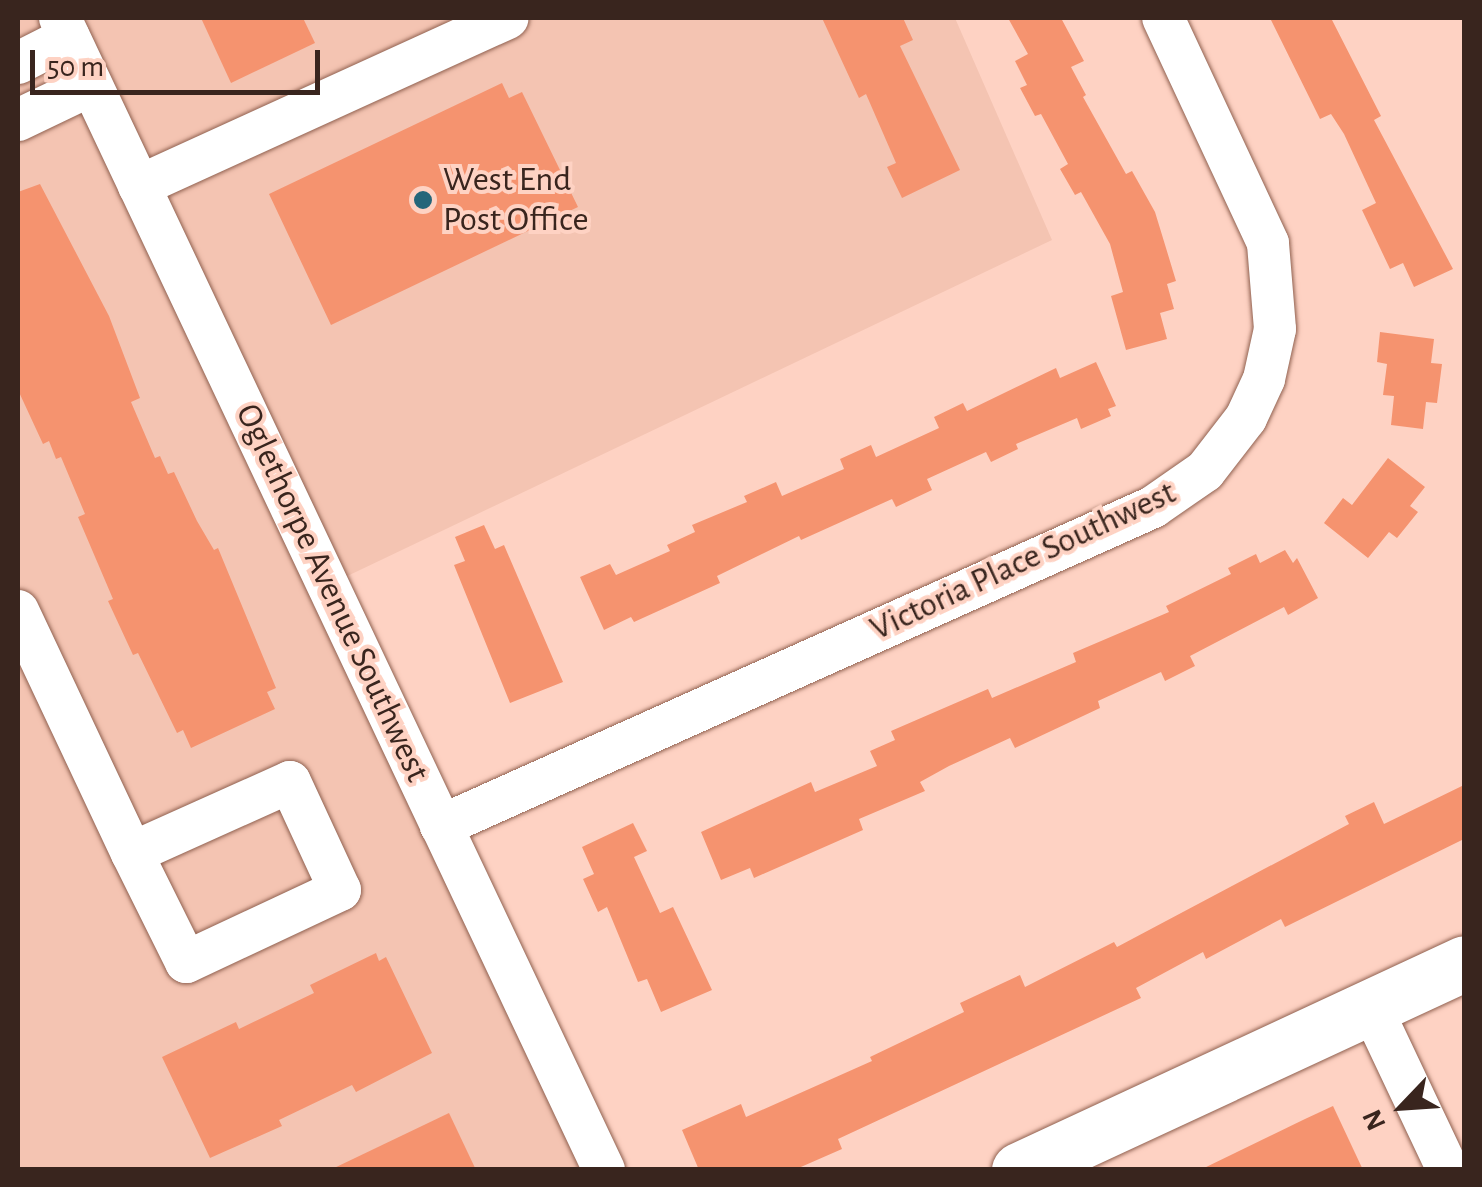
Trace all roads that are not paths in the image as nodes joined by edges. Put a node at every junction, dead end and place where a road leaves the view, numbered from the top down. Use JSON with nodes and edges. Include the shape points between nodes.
{"nodes":[{"id":1,"x":507,"y":18,"type":"edge"},
{"id":2,"x":1163,"y":18,"type":"edge"},
{"id":3,"x":65,"y":28,"type":"edge"},
{"id":4,"x":18,"y":63,"type":"edge"},
{"id":5,"x":92,"y":84,"type":"junction"},
{"id":6,"x":18,"y":120,"type":"edge"},
{"id":7,"x":139,"y":186,"type":"junction"},
{"id":8,"x":18,"y":611,"type":"edge"},
{"id":9,"x":441,"y":826,"type":"junction"},
{"id":10,"x":132,"y":853,"type":"junction"},
{"id":11,"x":1464,"y":963,"type":"edge"},
{"id":12,"x":1371,"y":1007,"type":"junction"},
{"id":13,"x":604,"y":1170,"type":"edge"},
{"id":14,"x":1019,"y":1170,"type":"edge"},
{"id":15,"x":1448,"y":1170,"type":"edge"}],
"edges":[{"from":1,"to":7,"type":"street"},
{"from":2,"to":9,"type":"street","name":"Victoria Place Southwest","via":[[1268,243],[1275,329],[1264,379],[1246,418],[1205,471],[1153,507]]},
{"from":3,"to":4,"type":"street"},
{"from":3,"to":5,"type":"street","name":"Oglethorpe Avenue Southwest"},
{"from":5,"to":6,"type":"street"},
{"from":5,"to":7,"type":"street","name":"Oglethorpe Avenue Southwest"},
{"from":7,"to":9,"type":"street","name":"Oglethorpe Avenue Southwest"},
{"from":8,"to":10,"type":"street"},
{"from":9,"to":13,"type":"street","name":"Oglethorpe Avenue Southwest"},
{"from":10,"to":10,"type":"street","via":[[186,962],[340,890],[290,782]]},
{"from":11,"to":12,"type":"street"},
{"from":12,"to":14,"type":"street"},
{"from":12,"to":15,"type":"street"}]}
